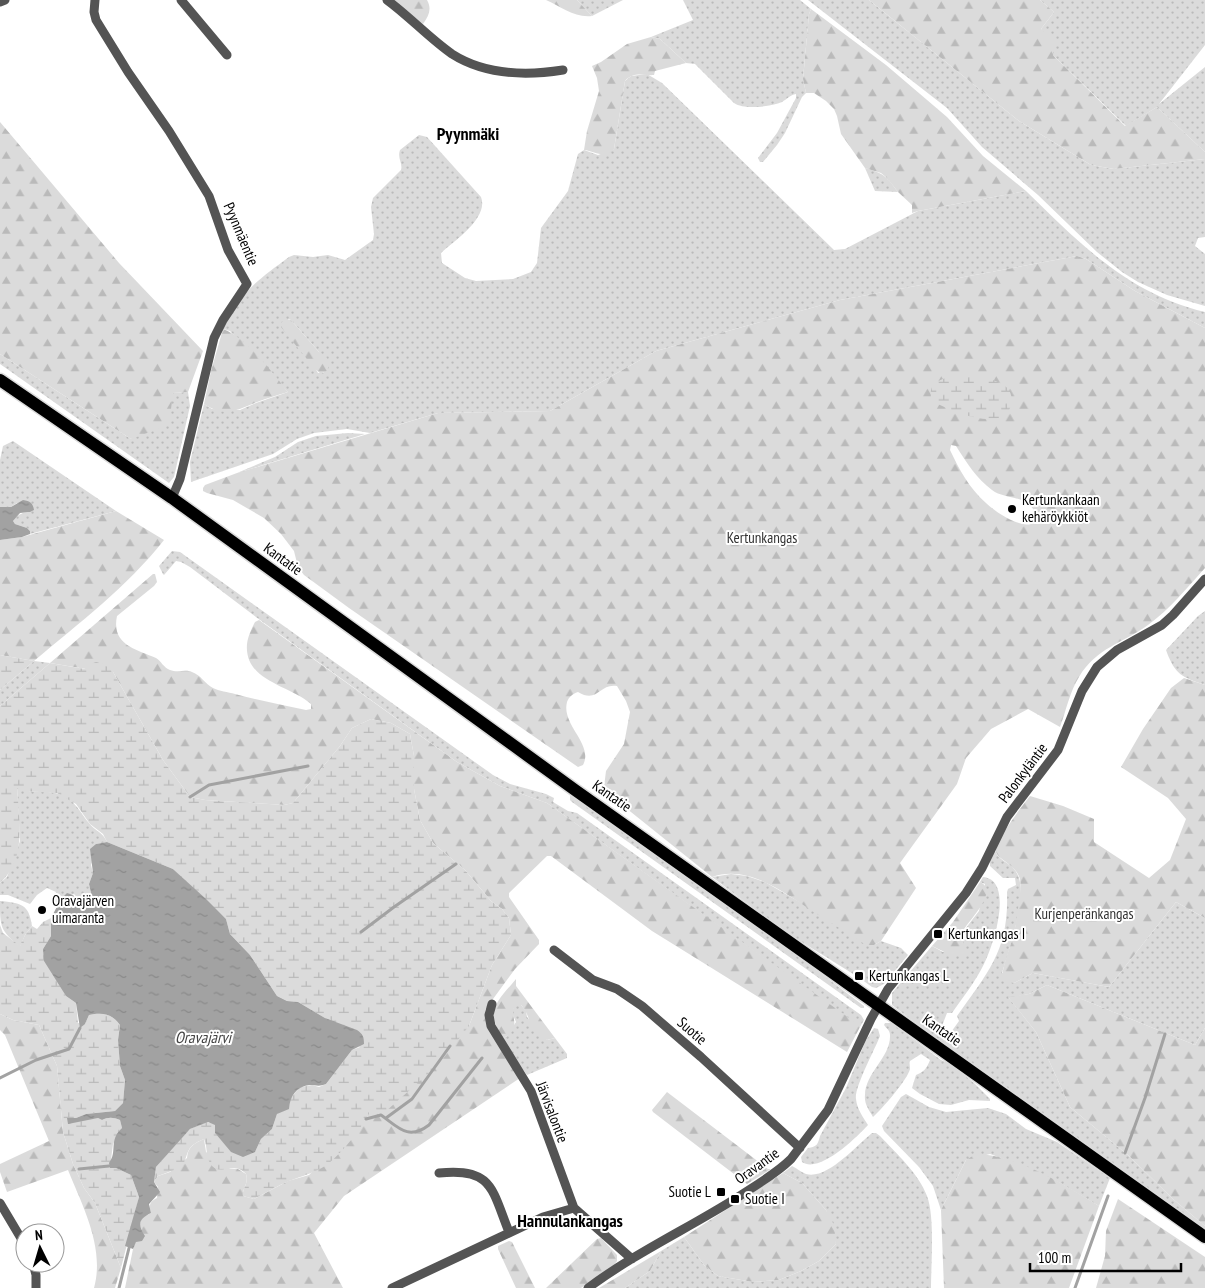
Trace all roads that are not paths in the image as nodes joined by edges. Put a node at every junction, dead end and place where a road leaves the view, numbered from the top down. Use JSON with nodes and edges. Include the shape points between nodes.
{"nodes":[{"id":1,"x":5,"y":0,"type":"edge"},
{"id":2,"x":95,"y":0,"type":"edge"},
{"id":3,"x":181,"y":0,"type":"edge"},
{"id":4,"x":387,"y":0,"type":"edge"},
{"id":5,"x":0,"y":2,"type":"edge"},
{"id":6,"x":227,"y":55,"type":"dead end"},
{"id":7,"x":563,"y":70,"type":"dead end"},
{"id":8,"x":0,"y":380,"type":"edge"},
{"id":9,"x":172,"y":498,"type":"junction"},
{"id":10,"x":1205,"y":578,"type":"edge"},
{"id":11,"x":554,"y":950,"type":"dead end"},
{"id":12,"x":492,"y":1004,"type":"dead end"},
{"id":13,"x":878,"y":1005,"type":"junction"},
{"id":14,"x":800,"y":1148,"type":"junction"},
{"id":15,"x":439,"y":1173,"type":"dead end"},
{"id":16,"x":0,"y":1203,"type":"edge"},
{"id":17,"x":574,"y":1208,"type":"junction"},
{"id":18,"x":15,"y":1229,"type":"edge"},
{"id":19,"x":509,"y":1232,"type":"junction"},
{"id":20,"x":1205,"y":1237,"type":"edge"},
{"id":21,"x":632,"y":1259,"type":"junction"},
{"id":22,"x":36,"y":1273,"type":"edge"},
{"id":23,"x":36,"y":1288,"type":"edge"},
{"id":24,"x":392,"y":1288,"type":"edge"},
{"id":25,"x":588,"y":1288,"type":"edge"}],
"edges":[{"from":1,"to":5,"type":"street"},
{"from":2,"to":9,"type":"street","name":"Pyynmäentie","via":[[96,20],[209,196],[228,250],[247,284],[214,338],[180,479]]},
{"from":3,"to":6,"type":"street"},
{"from":4,"to":7,"type":"street","via":[[451,53],[473,64],[512,74]]},
{"from":8,"to":9,"type":"main road","name":"Kantatie"},
{"from":9,"to":13,"type":"main road","name":"Kantatie"},
{"from":10,"to":13,"type":"street","name":"Palonkyläntie","via":[[1173,616],[1117,650],[1097,667],[1082,692],[1058,750],[1007,817],[971,886]]},
{"from":11,"to":14,"type":"street","name":"Suotie","via":[[593,980],[617,989],[642,1006]]},
{"from":12,"to":17,"type":"street","name":"Järvisalontie","via":[[491,1026],[531,1090]]},
{"from":13,"to":14,"type":"street","name":"Oravantie","via":[[828,1110]]},
{"from":13,"to":20,"type":"main road","name":"Kantatie"},
{"from":14,"to":21,"type":"street","name":"Oravantie","via":[[784,1165],[751,1189]]},
{"from":15,"to":19,"type":"street","via":[[467,1172],[485,1180]]},
{"from":16,"to":18,"type":"street"},
{"from":17,"to":19,"type":"street"},
{"from":17,"to":21,"type":"street","name":"Järvisalontie"},
{"from":19,"to":24,"type":"street"},
{"from":21,"to":25,"type":"street","name":"Oravantie"},
{"from":22,"to":23,"type":"street"}]}
